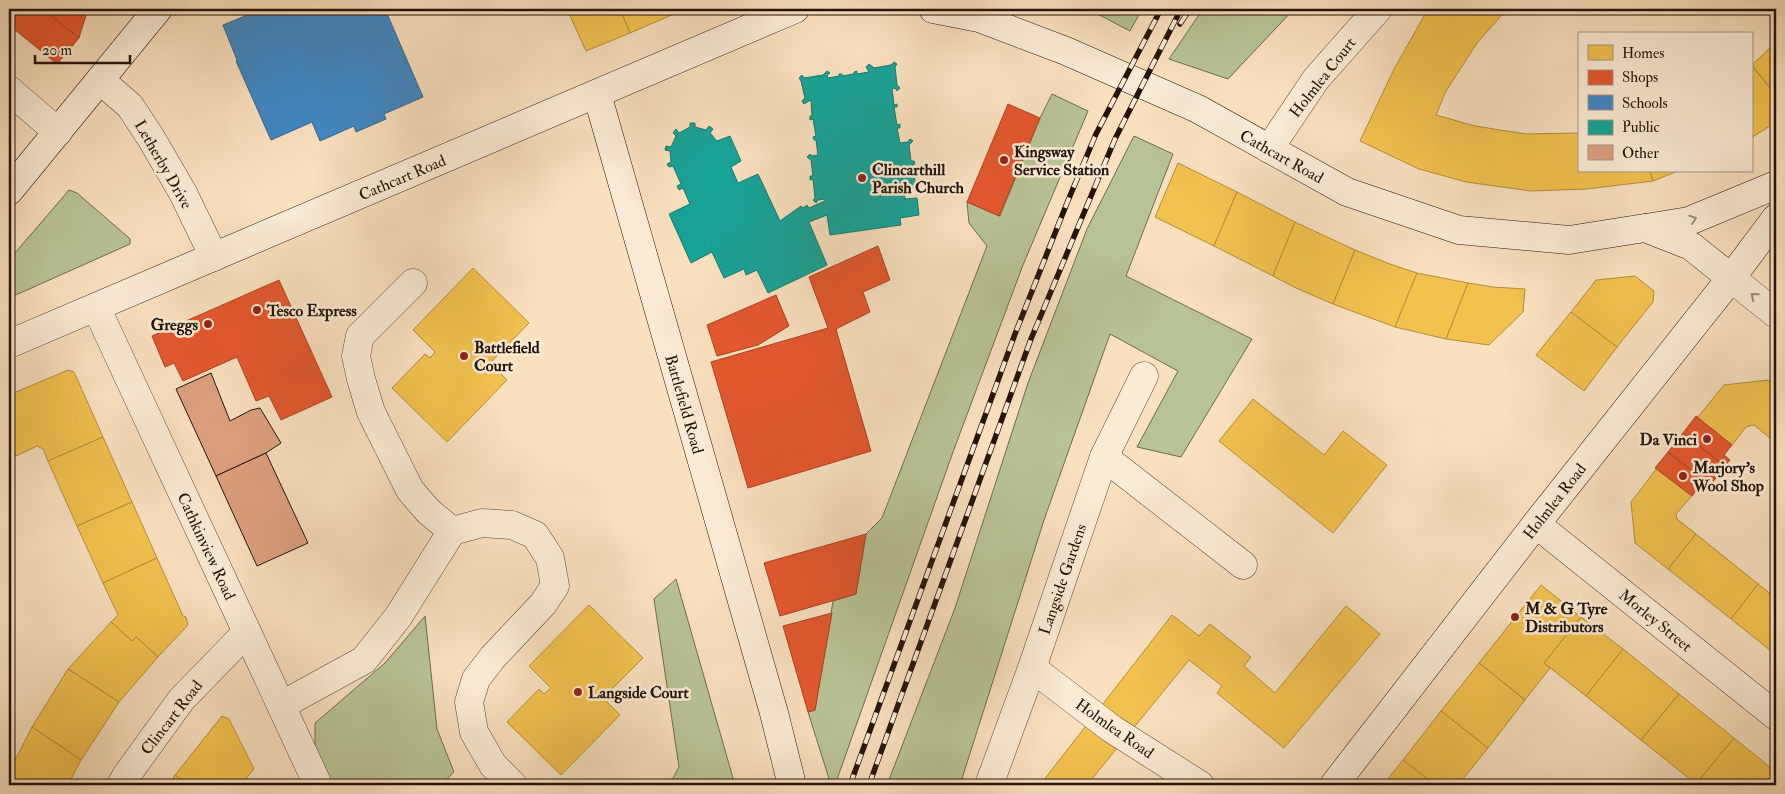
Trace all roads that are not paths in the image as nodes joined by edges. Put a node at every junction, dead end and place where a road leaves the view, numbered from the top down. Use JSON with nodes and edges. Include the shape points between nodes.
{"nodes":[{"id":1,"x":158,"y":9,"type":"edge"},
{"id":2,"x":795,"y":9,"type":"edge"},
{"id":3,"x":933,"y":9,"type":"edge"},
{"id":4,"x":1378,"y":9,"type":"edge"},
{"id":5,"x":100,"y":80,"type":"junction"},
{"id":6,"x":9,"y":90,"type":"edge"},
{"id":7,"x":597,"y":94,"type":"junction"},
{"id":8,"x":58,"y":132,"type":"junction"},
{"id":9,"x":1269,"y":149,"type":"junction"},
{"id":10,"x":1776,"y":184,"type":"edge"},
{"id":11,"x":9,"y":191,"type":"edge"},
{"id":12,"x":1776,"y":218,"type":"edge"},
{"id":13,"x":1645,"y":228,"type":"junction"},
{"id":14,"x":214,"y":257,"type":"junction"},
{"id":15,"x":1731,"y":278,"type":"junction"},
{"id":16,"x":413,"y":283,"type":"dead end"},
{"id":17,"x":96,"y":307,"type":"junction"},
{"id":18,"x":1776,"y":314,"type":"edge"},
{"id":19,"x":9,"y":344,"type":"edge"},
{"id":20,"x":1144,"y":376,"type":"dead end"},
{"id":21,"x":1104,"y":457,"type":"junction"},
{"id":22,"x":1536,"y":524,"type":"junction"},
{"id":23,"x":452,"y":531,"type":"junction"},
{"id":24,"x":1243,"y":566,"type":"dead end"},
{"id":25,"x":247,"y":632,"type":"junction"},
{"id":26,"x":1032,"y":668,"type":"junction"},
{"id":27,"x":282,"y":705,"type":"junction"},
{"id":28,"x":774,"y":713,"type":"junction"},
{"id":29,"x":1776,"y":716,"type":"edge"},
{"id":30,"x":122,"y":785,"type":"edge"},
{"id":31,"x":318,"y":785,"type":"edge"},
{"id":32,"x":514,"y":785,"type":"edge"},
{"id":33,"x":792,"y":785,"type":"edge"},
{"id":34,"x":800,"y":785,"type":"edge"},
{"id":35,"x":989,"y":785,"type":"edge"},
{"id":36,"x":1200,"y":785,"type":"edge"},
{"id":37,"x":1334,"y":785,"type":"edge"}],
"edges":[{"from":1,"to":5,"type":"street"},
{"from":2,"to":7,"type":"street","name":"Cathcart Road"},
{"from":3,"to":9,"type":"street","name":"Cathcart Road","via":[[979,18],[1066,51],[1198,109]]},
{"from":4,"to":9,"type":"street","name":"Holmlea Court","via":[[1316,79]]},
{"from":5,"to":8,"type":"street"},
{"from":5,"to":14,"type":"street","name":"Letherby Drive","via":[[130,106],[151,138]]},
{"from":6,"to":8,"type":"street"},
{"from":7,"to":14,"type":"street","name":"Cathcart Road"},
{"from":7,"to":28,"type":"street","name":"Battlefield Road"},
{"from":8,"to":11,"type":"street"},
{"from":9,"to":13,"type":"street","name":"Cathcart Road","via":[[1348,192],[1459,230],[1569,240]]},
{"from":13,"to":10,"type":"street","name":"Cathcart Road","one_way":true,"via":[[1689,221]]},
{"from":12,"to":15,"type":"street","name":"Holmlea Road"},
{"from":13,"to":15,"type":"street","via":[[1691,246]]},
{"from":14,"to":17,"type":"street","name":"Cathcart Road"},
{"from":18,"to":15,"type":"street","one_way":true},
{"from":15,"to":22,"type":"street","name":"Holmlea Road"},
{"from":16,"to":23,"type":"street","via":[[360,336],[356,356],[371,412],[410,490],[428,512]]},
{"from":17,"to":19,"type":"street","name":"Cathcart Road"},
{"from":17,"to":25,"type":"street","name":"Cathkinview Road"},
{"from":20,"to":21,"type":"street","name":"Langside Gardens"},
{"from":21,"to":24,"type":"street"},
{"from":21,"to":26,"type":"street","name":"Langside Gardens"},
{"from":22,"to":29,"type":"street","name":"Morley Street"},
{"from":22,"to":37,"type":"street","name":"Holmlea Road"},
{"from":23,"to":27,"type":"street","via":[[398,617],[364,660]]},
{"from":23,"to":32,"type":"street","via":[[482,523],[512,525],[535,535],[550,558],[555,586],[543,604],[476,679],[469,702],[474,732],[493,765]]},
{"from":25,"to":27,"type":"street","name":"Cathkinview Road"},
{"from":25,"to":30,"type":"street","name":"Clincart Road","via":[[181,700]]},
{"from":26,"to":35,"type":"street","name":"Langside Gardens"},
{"from":26,"to":36,"type":"street","name":"Holmlea Road","via":[[1112,729]]},
{"from":27,"to":31,"type":"street","name":"Cathkinview Road"},
{"from":28,"to":33,"type":"street","name":"Battlefield Road"},
{"from":28,"to":34,"type":"street","name":"Battlefield Road"}]}
